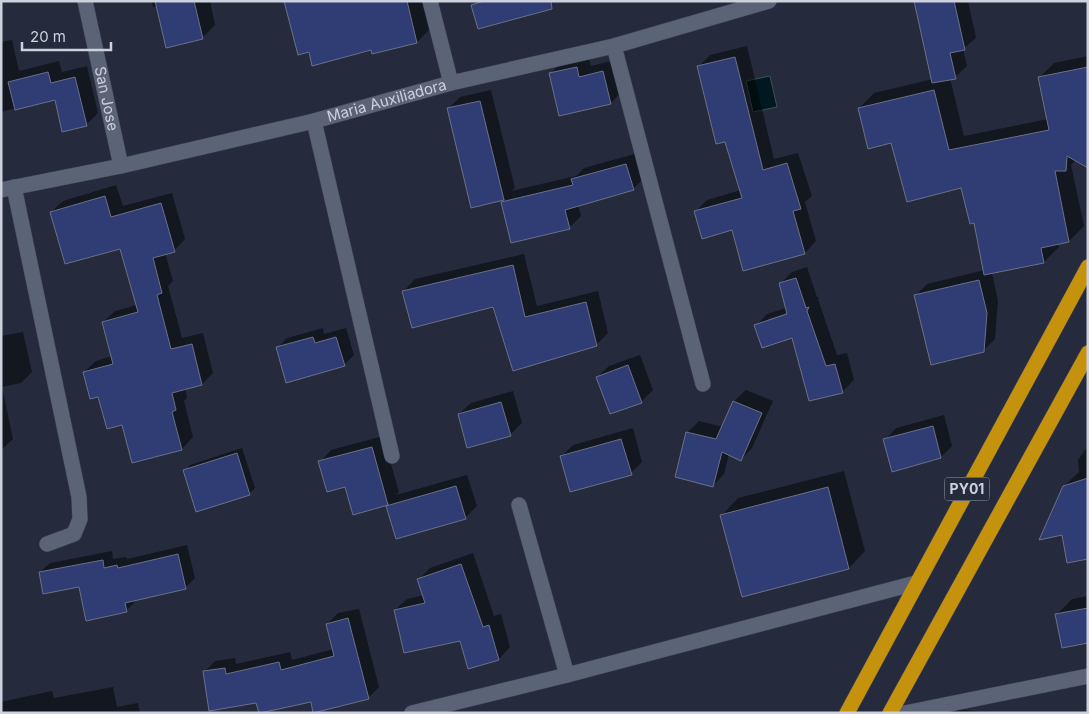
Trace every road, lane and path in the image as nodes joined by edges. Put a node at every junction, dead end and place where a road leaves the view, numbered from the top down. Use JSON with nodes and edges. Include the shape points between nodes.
{"nodes":[{"id":1,"x":85,"y":1,"type":"edge"},
{"id":2,"x":430,"y":1,"type":"edge"},
{"id":3,"x":769,"y":1,"type":"edge"},
{"id":4,"x":614,"y":46,"type":"junction"},
{"id":5,"x":451,"y":84,"type":"junction"},
{"id":6,"x":314,"y":121,"type":"junction"},
{"id":7,"x":121,"y":166,"type":"junction"},
{"id":8,"x":7,"y":188,"type":"edge"},
{"id":9,"x":1088,"y":266,"type":"edge"},
{"id":10,"x":1088,"y":353,"type":"edge"},
{"id":11,"x":703,"y":384,"type":"dead end"},
{"id":12,"x":392,"y":456,"type":"dead end"},
{"id":13,"x":519,"y":505,"type":"dead end"},
{"id":14,"x":47,"y":544,"type":"dead end"},
{"id":15,"x":916,"y":583,"type":"junction"},
{"id":16,"x":566,"y":675,"type":"junction"},
{"id":17,"x":1088,"y":676,"type":"edge"},
{"id":18,"x":412,"y":713,"type":"edge"},
{"id":19,"x":847,"y":713,"type":"edge"},
{"id":20,"x":890,"y":713,"type":"edge"},
{"id":21,"x":905,"y":713,"type":"edge"}],
"edges":[{"from":1,"to":7,"type":"street","name":"San Jose"},
{"from":2,"to":5,"type":"street"},
{"from":3,"to":4,"type":"street","name":"Maria Auxiliadora"},
{"from":4,"to":5,"type":"street","name":"Maria Auxiliadora"},
{"from":4,"to":11,"type":"street"},
{"from":5,"to":6,"type":"street","name":"Maria Auxiliadora"},
{"from":6,"to":7,"type":"street","name":"Maria Auxiliadora"},
{"from":6,"to":12,"type":"street"},
{"from":7,"to":8,"type":"street","name":"Maria Auxiliadora"},
{"from":8,"to":14,"type":"street","via":[[79,497],[80,518],[74,534]]},
{"from":9,"to":15,"type":"highway","number":"PY01"},
{"from":10,"to":20,"type":"highway","number":"PY01"},
{"from":13,"to":16,"type":"street"},
{"from":15,"to":16,"type":"street"},
{"from":15,"to":19,"type":"highway","number":"PY01"},
{"from":16,"to":18,"type":"street"},
{"from":17,"to":21,"type":"street"}]}
